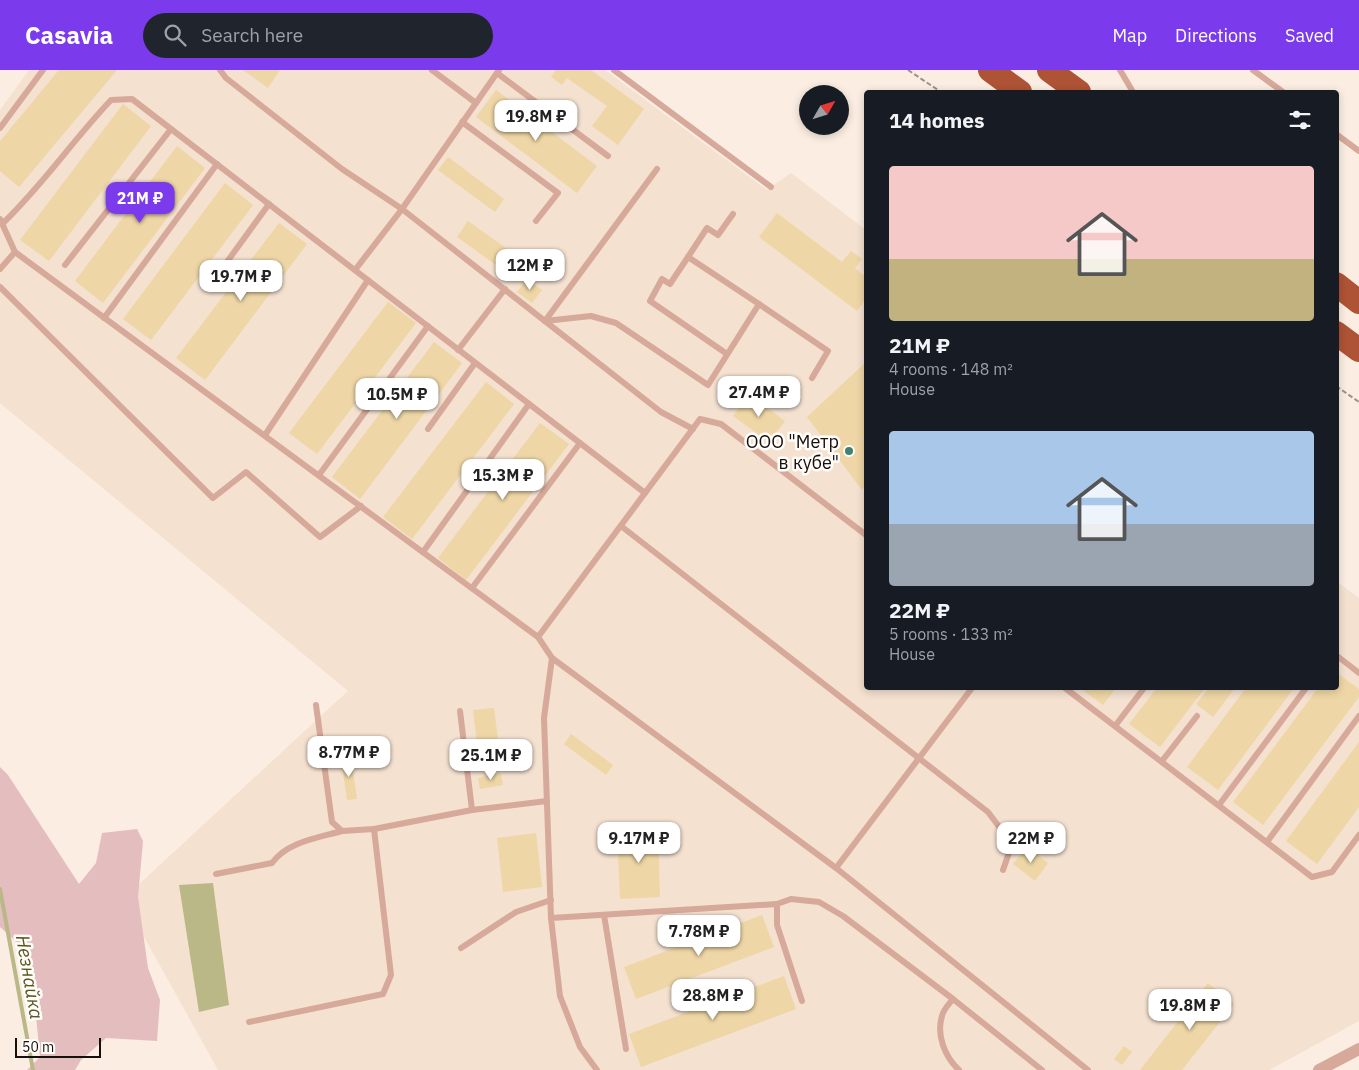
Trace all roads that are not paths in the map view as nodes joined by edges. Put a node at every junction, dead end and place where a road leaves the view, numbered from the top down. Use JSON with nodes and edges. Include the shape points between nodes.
{"nodes":[{"id":1,"x":43,"y":70,"type":"edge"},
{"id":2,"x":220,"y":70,"type":"edge"},
{"id":3,"x":432,"y":70,"type":"edge"},
{"id":4,"x":614,"y":70,"type":"edge"},
{"id":5,"x":990,"y":70,"type":"edge"},
{"id":6,"x":1049,"y":70,"type":"edge"},
{"id":7,"x":1120,"y":70,"type":"edge"},
{"id":8,"x":1253,"y":70,"type":"edge"},
{"id":9,"x":498,"y":71,"type":"edge"},
{"id":10,"x":1017,"y":90,"type":"edge"},
{"id":11,"x":1076,"y":90,"type":"edge"},
{"id":12,"x":1132,"y":90,"type":"edge"},
{"id":13,"x":1279,"y":90,"type":"edge"},
{"id":14,"x":476,"y":103,"type":"junction"},
{"id":15,"x":462,"y":122,"type":"junction"},
{"id":16,"x":0,"y":128,"type":"edge"},
{"id":17,"x":171,"y":128,"type":"junction"},
{"id":18,"x":1339,"y":136,"type":"edge"},
{"id":19,"x":1359,"y":152,"type":"edge"},
{"id":20,"x":608,"y":156,"type":"dead end"},
{"id":21,"x":217,"y":164,"type":"junction"},
{"id":22,"x":657,"y":168,"type":"dead end"},
{"id":23,"x":771,"y":187,"type":"dead end"},
{"id":24,"x":269,"y":204,"type":"junction"},
{"id":25,"x":402,"y":209,"type":"junction"},
{"id":26,"x":733,"y":214,"type":"dead end"},
{"id":27,"x":1,"y":221,"type":"edge"},
{"id":28,"x":536,"y":221,"type":"dead end"},
{"id":29,"x":15,"y":252,"type":"junction"},
{"id":30,"x":688,"y":257,"type":"junction"},
{"id":31,"x":64,"y":265,"type":"dead end"},
{"id":32,"x":224,"y":266,"type":"dead end"},
{"id":33,"x":0,"y":269,"type":"edge"},
{"id":34,"x":354,"y":270,"type":"junction"},
{"id":35,"x":368,"y":280,"type":"junction"},
{"id":36,"x":1339,"y":286,"type":"edge"},
{"id":37,"x":0,"y":288,"type":"edge"},
{"id":38,"x":505,"y":289,"type":"junction"},
{"id":39,"x":1359,"y":302,"type":"edge"},
{"id":40,"x":759,"y":304,"type":"junction"},
{"id":41,"x":104,"y":318,"type":"junction"},
{"id":42,"x":545,"y":321,"type":"junction"},
{"id":43,"x":428,"y":326,"type":"junction"},
{"id":44,"x":1339,"y":335,"type":"edge"},
{"id":45,"x":458,"y":350,"type":"junction"},
{"id":46,"x":1359,"y":350,"type":"edge"},
{"id":47,"x":727,"y":354,"type":"junction"},
{"id":48,"x":475,"y":363,"type":"junction"},
{"id":49,"x":812,"y":378,"type":"dead end"},
{"id":50,"x":530,"y":404,"type":"junction"},
{"id":51,"x":428,"y":428,"type":"dead end"},
{"id":52,"x":693,"y":429,"type":"junction"},
{"id":53,"x":265,"y":435,"type":"junction"},
{"id":54,"x":580,"y":443,"type":"junction"},
{"id":55,"x":319,"y":475,"type":"junction"},
{"id":56,"x":645,"y":493,"type":"junction"},
{"id":57,"x":361,"y":506,"type":"junction"},
{"id":58,"x":621,"y":526,"type":"junction"},
{"id":59,"x":864,"y":533,"type":"edge"},
{"id":60,"x":423,"y":552,"type":"junction"},
{"id":61,"x":472,"y":588,"type":"junction"},
{"id":62,"x":538,"y":637,"type":"junction"},
{"id":63,"x":1339,"y":657,"type":"edge"},
{"id":64,"x":552,"y":658,"type":"junction"},
{"id":65,"x":1359,"y":673,"type":"edge"},
{"id":66,"x":970,"y":690,"type":"edge"},
{"id":67,"x":1068,"y":690,"type":"edge"},
{"id":68,"x":1143,"y":690,"type":"edge"},
{"id":69,"x":1305,"y":690,"type":"edge"},
{"id":70,"x":316,"y":705,"type":"dead end"},
{"id":71,"x":460,"y":711,"type":"dead end"},
{"id":72,"x":1197,"y":716,"type":"dead end"},
{"id":73,"x":1359,"y":716,"type":"edge"},
{"id":74,"x":1116,"y":726,"type":"junction"},
{"id":75,"x":919,"y":758,"type":"junction"},
{"id":76,"x":1162,"y":761,"type":"junction"},
{"id":77,"x":547,"y":801,"type":"junction"},
{"id":78,"x":1219,"y":805,"type":"junction"},
{"id":79,"x":472,"y":810,"type":"junction"},
{"id":80,"x":374,"y":829,"type":"junction"},
{"id":81,"x":342,"y":831,"type":"junction"},
{"id":82,"x":1359,"y":835,"type":"edge"},
{"id":83,"x":1267,"y":842,"type":"junction"},
{"id":84,"x":836,"y":868,"type":"junction"},
{"id":85,"x":1003,"y":870,"type":"dead end"},
{"id":86,"x":216,"y":874,"type":"dead end"},
{"id":87,"x":551,"y":900,"type":"junction"},
{"id":88,"x":777,"y":904,"type":"junction"},
{"id":89,"x":604,"y":915,"type":"junction"},
{"id":90,"x":551,"y":918,"type":"junction"},
{"id":91,"x":461,"y":948,"type":"dead end"},
{"id":92,"x":953,"y":999,"type":"junction"},
{"id":93,"x":802,"y":1001,"type":"dead end"},
{"id":94,"x":249,"y":1022,"type":"dead end"},
{"id":95,"x":626,"y":1049,"type":"dead end"},
{"id":96,"x":1359,"y":1049,"type":"edge"},
{"id":97,"x":597,"y":1070,"type":"edge"},
{"id":98,"x":959,"y":1070,"type":"edge"},
{"id":99,"x":1042,"y":1070,"type":"edge"},
{"id":100,"x":1088,"y":1070,"type":"edge"},
{"id":101,"x":1319,"y":1070,"type":"edge"}],
"edges":[{"from":1,"to":16,"type":"lane"},
{"from":2,"to":25,"type":"lane","via":[[342,169]]},
{"from":3,"to":14,"type":"lane"},
{"from":4,"to":23,"type":"lane"},
{"from":5,"to":10,"type":"highway"},
{"from":6,"to":11,"type":"highway"},
{"from":7,"to":12,"type":"lane"},
{"from":8,"to":13,"type":"lane"},
{"from":9,"to":14,"type":"lane"},
{"from":9,"to":20,"type":"lane"},
{"from":14,"to":15,"type":"lane"},
{"from":15,"to":25,"type":"lane"},
{"from":15,"to":28,"type":"lane","via":[[558,193]]},
{"from":17,"to":21,"type":"lane"},
{"from":17,"to":27,"type":"lane","via":[[132,99],[111,100],[83,129],[25,203]]},
{"from":17,"to":31,"type":"lane"},
{"from":18,"to":19,"type":"lane"},
{"from":21,"to":24,"type":"lane"},
{"from":21,"to":41,"type":"lane"},
{"from":22,"to":42,"type":"lane"},
{"from":24,"to":32,"type":"lane"},
{"from":24,"to":34,"type":"lane"},
{"from":25,"to":34,"type":"lane"},
{"from":25,"to":38,"type":"lane"},
{"from":26,"to":30,"type":"lane","via":[[718,235],[708,228]]},
{"from":27,"to":29,"type":"lane"},
{"from":29,"to":33,"type":"lane"},
{"from":29,"to":41,"type":"lane"},
{"from":30,"to":40,"type":"lane"},
{"from":30,"to":47,"type":"lane","via":[[670,284],[662,279],[650,301]]},
{"from":34,"to":35,"type":"lane"},
{"from":35,"to":43,"type":"lane"},
{"from":35,"to":53,"type":"lane"},
{"from":36,"to":39,"type":"highway"},
{"from":37,"to":57,"type":"lane","via":[[213,498],[246,472],[320,537]]},
{"from":38,"to":42,"type":"lane"},
{"from":38,"to":45,"type":"lane"},
{"from":40,"to":47,"type":"lane"},
{"from":40,"to":49,"type":"lane","via":[[828,351]]},
{"from":41,"to":53,"type":"lane"},
{"from":42,"to":47,"type":"lane","via":[[591,316],[616,323],[708,384]]},
{"from":42,"to":52,"type":"lane","via":[[661,412]]},
{"from":43,"to":45,"type":"lane"},
{"from":43,"to":55,"type":"lane"},
{"from":44,"to":46,"type":"highway"},
{"from":45,"to":48,"type":"lane"},
{"from":48,"to":50,"type":"lane"},
{"from":48,"to":51,"type":"lane"},
{"from":50,"to":54,"type":"lane"},
{"from":50,"to":60,"type":"lane"},
{"from":52,"to":56,"type":"lane"},
{"from":52,"to":59,"type":"lane","via":[[700,419],[721,424]]},
{"from":53,"to":55,"type":"lane"},
{"from":54,"to":56,"type":"lane"},
{"from":54,"to":61,"type":"lane"},
{"from":55,"to":57,"type":"lane"},
{"from":56,"to":58,"type":"lane"},
{"from":57,"to":60,"type":"lane"},
{"from":58,"to":62,"type":"lane"},
{"from":58,"to":75,"type":"lane"},
{"from":60,"to":61,"type":"lane"},
{"from":61,"to":62,"type":"lane"},
{"from":62,"to":64,"type":"lane"},
{"from":63,"to":65,"type":"lane"},
{"from":64,"to":77,"type":"lane","via":[[544,718]]},
{"from":64,"to":84,"type":"lane"},
{"from":66,"to":75,"type":"lane"},
{"from":67,"to":74,"type":"lane"},
{"from":68,"to":74,"type":"lane"},
{"from":69,"to":78,"type":"lane"},
{"from":70,"to":81,"type":"lane","via":[[332,822]]},
{"from":71,"to":79,"type":"lane"},
{"from":72,"to":76,"type":"lane"},
{"from":73,"to":83,"type":"lane"},
{"from":74,"to":76,"type":"lane"},
{"from":75,"to":84,"type":"lane"},
{"from":75,"to":85,"type":"lane","via":[[988,812],[1012,844]]},
{"from":76,"to":78,"type":"lane"},
{"from":77,"to":79,"type":"lane"},
{"from":77,"to":87,"type":"lane"},
{"from":78,"to":83,"type":"lane"},
{"from":79,"to":80,"type":"lane"},
{"from":80,"to":81,"type":"lane"},
{"from":80,"to":94,"type":"lane","via":[[391,975],[383,994]]},
{"from":81,"to":86,"type":"lane","via":[[280,852],[272,863]]},
{"from":82,"to":83,"type":"lane","via":[[1332,872],[1312,877]]},
{"from":84,"to":100,"type":"lane"},
{"from":87,"to":90,"type":"lane"},
{"from":87,"to":91,"type":"lane","via":[[516,912]]},
{"from":88,"to":89,"type":"lane"},
{"from":88,"to":92,"type":"lane","via":[[791,899],[820,902]]},
{"from":88,"to":93,"type":"lane","via":[[777,925]]},
{"from":89,"to":90,"type":"lane"},
{"from":89,"to":95,"type":"lane"},
{"from":90,"to":97,"type":"lane","via":[[560,996],[580,1047]]},
{"from":92,"to":98,"type":"lane","via":[[942,1014],[940,1035],[950,1061]]},
{"from":92,"to":99,"type":"lane"},
{"from":96,"to":101,"type":"street"}]}
